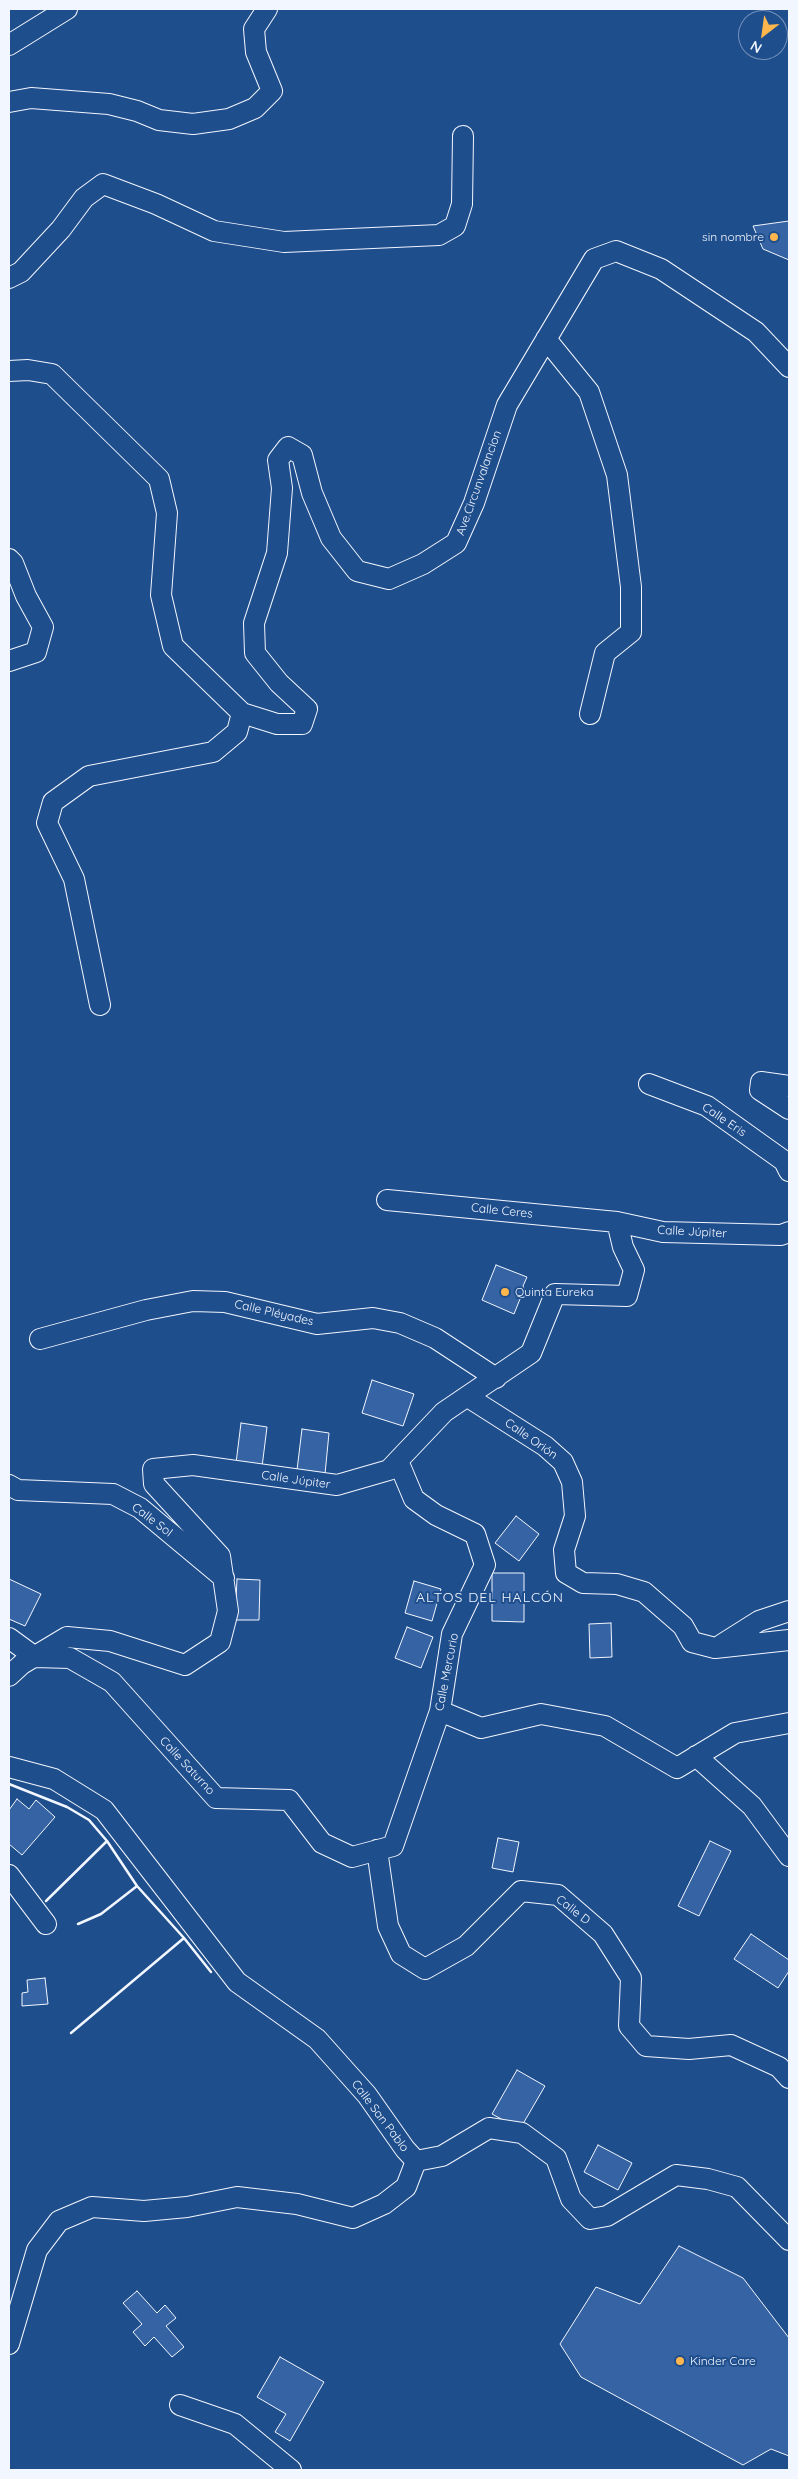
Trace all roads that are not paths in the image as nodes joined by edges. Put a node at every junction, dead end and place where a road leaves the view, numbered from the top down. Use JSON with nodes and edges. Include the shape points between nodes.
{"nodes":[{"id":1,"x":67,"y":9,"type":"edge"},
{"id":2,"x":268,"y":9,"type":"edge"},
{"id":3,"x":9,"y":45,"type":"edge"},
{"id":4,"x":9,"y":102,"type":"edge"},
{"id":5,"x":463,"y":136,"type":"dead end"},
{"id":6,"x":9,"y":278,"type":"edge"},
{"id":7,"x":546,"y":339,"type":"junction"},
{"id":8,"x":789,"y":366,"type":"edge"},
{"id":9,"x":9,"y":371,"type":"edge"},
{"id":10,"x":9,"y":559,"type":"edge"},
{"id":11,"x":9,"y":661,"type":"edge"},
{"id":12,"x":242,"y":713,"type":"junction"},
{"id":13,"x":590,"y":714,"type":"dead end"},
{"id":14,"x":100,"y":1005,"type":"dead end"},
{"id":15,"x":649,"y":1084,"type":"dead end"},
{"id":16,"x":789,"y":1086,"type":"edge"},
{"id":17,"x":789,"y":1109,"type":"edge"},
{"id":18,"x":789,"y":1171,"type":"edge"},
{"id":19,"x":387,"y":1200,"type":"dead end"},
{"id":20,"x":616,"y":1222,"type":"junction"},
{"id":21,"x":787,"y":1231,"type":"edge"},
{"id":22,"x":40,"y":1339,"type":"dead end"},
{"id":23,"x":496,"y":1378,"type":"junction"},
{"id":24,"x":468,"y":1397,"type":"junction"},
{"id":25,"x":398,"y":1460,"type":"junction"},
{"id":26,"x":9,"y":1485,"type":"edge"},
{"id":27,"x":224,"y":1578,"type":"junction"},
{"id":28,"x":789,"y":1612,"type":"edge"},
{"id":29,"x":9,"y":1638,"type":"edge"},
{"id":30,"x":789,"y":1640,"type":"edge"},
{"id":31,"x":715,"y":1648,"type":"junction"},
{"id":32,"x":35,"y":1657,"type":"junction"},
{"id":33,"x":9,"y":1676,"type":"edge"},
{"id":34,"x":440,"y":1712,"type":"junction"},
{"id":35,"x":789,"y":1723,"type":"edge"},
{"id":36,"x":696,"y":1756,"type":"junction"},
{"id":37,"x":9,"y":1767,"type":"edge"},
{"id":38,"x":377,"y":1850,"type":"junction"},
{"id":39,"x":789,"y":1856,"type":"edge"},
{"id":40,"x":9,"y":1875,"type":"edge"},
{"id":41,"x":46,"y":1924,"type":"dead end"},
{"id":42,"x":789,"y":2078,"type":"edge"},
{"id":43,"x":416,"y":2161,"type":"junction"},
{"id":44,"x":789,"y":2240,"type":"edge"},
{"id":45,"x":9,"y":2344,"type":"edge"},
{"id":46,"x":180,"y":2405,"type":"dead end"},
{"id":47,"x":291,"y":2470,"type":"edge"}],
"edges":[{"from":1,"to":3,"type":"street"},
{"from":2,"to":4,"type":"street","via":[[254,29],[256,52],[272,91],[255,108],[229,119],[194,124],[159,120],[109,104],[30,98]]},
{"from":5,"to":6,"type":"street","via":[[462,204],[455,226],[439,235],[284,242],[214,231],[103,184],[84,198],[61,229],[21,272]]},
{"from":7,"to":8,"type":"street","name":"Ave.Circunvalancion","via":[[594,260],[616,252],[661,269],[756,332]]},
{"from":7,"to":12,"type":"street","name":"Ave.Circunvalancion","via":[[507,404],[474,503],[456,543],[423,564],[389,579],[357,571],[331,538],[312,493],[302,455],[288,447],[278,460],[282,488],[277,553],[254,623],[255,653],[279,683],[307,709],[302,724],[277,724]]},
{"from":7,"to":13,"type":"street","via":[[589,392],[618,475],[631,587],[631,632],[605,654]]},
{"from":9,"to":12,"type":"street","name":"Ave.Circunvalancion","via":[[52,374],[159,479],[167,513],[161,595],[173,646]]},
{"from":10,"to":11,"type":"street","via":[[43,627],[36,652]]},
{"from":12,"to":14,"type":"street","via":[[237,732],[213,752],[89,776],[53,802],[47,823],[74,879]]},
{"from":15,"to":18,"type":"street","name":"Calle Eris","via":[[707,1106],[784,1161]]},
{"from":16,"to":17,"type":"street","via":[[761,1082],[760,1090]]},
{"from":19,"to":20,"type":"street","name":"Calle Ceres"},
{"from":20,"to":21,"type":"street","name":"Calle Júpiter","via":[[663,1232]]},
{"from":20,"to":23,"type":"street","name":"Calle Júpiter","via":[[634,1270],[627,1296],[555,1294],[531,1353]]},
{"from":22,"to":23,"type":"street","name":"Calle Pléyades","via":[[146,1310],[193,1301],[224,1302],[316,1324],[373,1318],[400,1323],[435,1338]]},
{"from":23,"to":24,"type":"street","name":"Calle Júpiter"},
{"from":24,"to":25,"type":"street","name":"Calle Júpiter","via":[[444,1412]]},
{"from":24,"to":31,"type":"street","name":"Calle Orión","via":[[545,1446],[563,1462],[572,1482],[575,1516],[564,1550],[566,1573],[583,1583],[617,1584],[644,1592],[683,1626],[692,1642]]},
{"from":25,"to":27,"type":"street","name":"Calle Júpiter","via":[[389,1470],[337,1485],[193,1465],[154,1469],[154,1484],[220,1556]]},
{"from":25,"to":34,"type":"street","name":"Calle Mercurio","via":[[414,1499],[436,1515],[475,1534],[485,1565],[452,1634]]},
{"from":26,"to":27,"type":"street","name":"Calle Sol","via":[[18,1490],[113,1494],[140,1508]]},
{"from":27,"to":32,"type":"street","name":"Calle Júpiter","via":[[228,1611],[220,1642],[185,1665],[110,1641],[67,1637]]},
{"from":28,"to":31,"type":"street","via":[[759,1621]]},
{"from":29,"to":32,"type":"street"},
{"from":30,"to":31,"type":"street","name":"Calle Orión"},
{"from":32,"to":33,"type":"street","name":"Calle Júpiter"},
{"from":32,"to":38,"type":"street","name":"Calle Saturno","via":[[70,1658],[112,1682],[216,1798],[289,1800],[322,1843],[352,1857]]},
{"from":34,"to":36,"type":"street","via":[[481,1728],[541,1714],[605,1726],[677,1768]]},
{"from":34,"to":38,"type":"street","name":"Calle Mercurio","via":[[393,1846]]},
{"from":35,"to":36,"type":"street","via":[[735,1733]]},
{"from":36,"to":39,"type":"street","via":[[752,1806]]},
{"from":37,"to":43,"type":"street","name":"Calle San Pablo","via":[[54,1779],[104,1810],[236,1982],[317,2040],[367,2095]]},
{"from":38,"to":42,"type":"street","name":"Calle D","via":[[388,1926],[401,1954],[425,1969],[466,1946],[521,1892],[558,1895],[603,1934],[631,1978],[629,2026],[646,2046],[689,2049],[731,2045],[779,2067]]},
{"from":40,"to":41,"type":"street"},
{"from":43,"to":44,"type":"street","name":"Calle San Pablo","via":[[442,2156],[489,2128],[522,2132],[556,2158],[571,2199],[590,2218],[607,2216],[676,2175],[737,2187]]},
{"from":43,"to":45,"type":"street","via":[[406,2187],[384,2204],[354,2218],[298,2204],[237,2197],[187,2208],[144,2212],[92,2207],[59,2221],[37,2250]]},
{"from":46,"to":47,"type":"street","via":[[235,2424]]}]}
